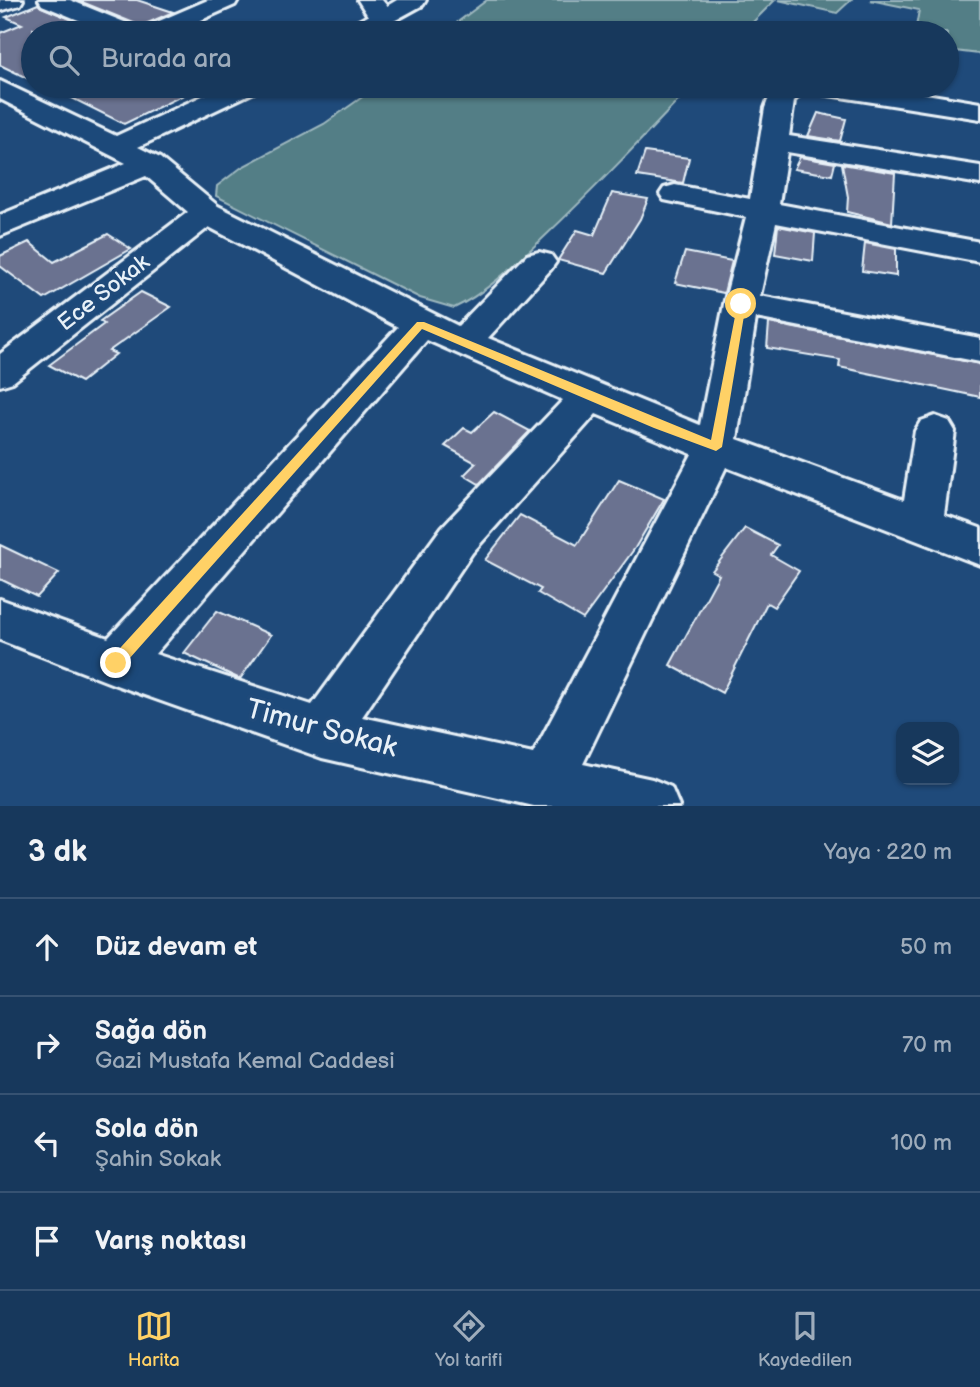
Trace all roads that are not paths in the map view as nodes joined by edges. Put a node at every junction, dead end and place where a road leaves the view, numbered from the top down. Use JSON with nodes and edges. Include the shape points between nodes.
{"nodes":[{"id":1,"x":12,"y":0,"type":"edge"},
{"id":2,"x":50,"y":0,"type":"edge"},
{"id":3,"x":227,"y":0,"type":"edge"},
{"id":4,"x":415,"y":0,"type":"edge"},
{"id":5,"x":0,"y":4,"type":"edge"},
{"id":6,"x":374,"y":10,"type":"edge"},
{"id":7,"x":101,"y":21,"type":"edge"},
{"id":8,"x":179,"y":21,"type":"edge"},
{"id":9,"x":29,"y":98,"type":"edge"},
{"id":10,"x":219,"y":98,"type":"edge"},
{"id":11,"x":783,"y":98,"type":"edge"},
{"id":12,"x":903,"y":98,"type":"edge"},
{"id":13,"x":980,"y":111,"type":"edge"},
{"id":14,"x":775,"y":142,"type":"junction"},
{"id":15,"x":115,"y":147,"type":"junction"},
{"id":16,"x":150,"y":164,"type":"junction"},
{"id":17,"x":980,"y":175,"type":"edge"},
{"id":18,"x":675,"y":194,"type":"dead end"},
{"id":19,"x":762,"y":211,"type":"junction"},
{"id":20,"x":207,"y":213,"type":"junction"},
{"id":21,"x":0,"y":226,"type":"edge"},
{"id":22,"x":980,"y":252,"type":"edge"},
{"id":23,"x":539,"y":262,"type":"dead end"},
{"id":24,"x":741,"y":304,"type":"junction"},
{"id":25,"x":421,"y":324,"type":"junction"},
{"id":26,"x":463,"y":343,"type":"junction"},
{"id":27,"x":980,"y":350,"type":"edge"},
{"id":28,"x":0,"y":373,"type":"edge"},
{"id":29,"x":590,"y":396,"type":"junction"},
{"id":30,"x":935,"y":431,"type":"dead end"},
{"id":31,"x":716,"y":447,"type":"junction"},
{"id":32,"x":921,"y":525,"type":"junction"},
{"id":33,"x":980,"y":547,"type":"edge"},
{"id":34,"x":0,"y":619,"type":"edge"},
{"id":35,"x":116,"y":663,"type":"junction"},
{"id":36,"x":322,"y":733,"type":"junction"},
{"id":37,"x":547,"y":781,"type":"junction"},
{"id":38,"x":652,"y":806,"type":"edge"}],
"edges":[{"from":1,"to":5,"type":"street"},
{"from":2,"to":7,"type":"street"},
{"from":3,"to":8,"type":"street"},
{"from":4,"to":6,"type":"street"},
{"from":9,"to":15,"type":"street"},
{"from":10,"to":15,"type":"street"},
{"from":11,"to":14,"type":"street"},
{"from":12,"to":13,"type":"street"},
{"from":14,"to":17,"type":"street"},
{"from":14,"to":19,"type":"street"},
{"from":15,"to":16,"type":"street"},
{"from":16,"to":20,"type":"street"},
{"from":16,"to":21,"type":"street"},
{"from":18,"to":19,"type":"street"},
{"from":19,"to":22,"type":"street"},
{"from":19,"to":24,"type":"street"},
{"from":20,"to":25,"type":"street"},
{"from":20,"to":28,"type":"street","name":"Ece Sokak"},
{"from":23,"to":26,"type":"street"},
{"from":24,"to":27,"type":"street"},
{"from":24,"to":31,"type":"street"},
{"from":25,"to":26,"type":"street"},
{"from":25,"to":35,"type":"street"},
{"from":26,"to":29,"type":"street"},
{"from":29,"to":31,"type":"street"},
{"from":29,"to":36,"type":"street","via":[[457,540]]},
{"from":30,"to":32,"type":"street"},
{"from":31,"to":32,"type":"street"},
{"from":31,"to":37,"type":"street"},
{"from":32,"to":33,"type":"street"},
{"from":34,"to":35,"type":"street","name":"Timur Sokak"},
{"from":35,"to":36,"type":"street","name":"Timur Sokak"},
{"from":36,"to":37,"type":"street","name":"Timur Sokak"},
{"from":37,"to":38,"type":"street","name":"Timur Sokak"}]}
